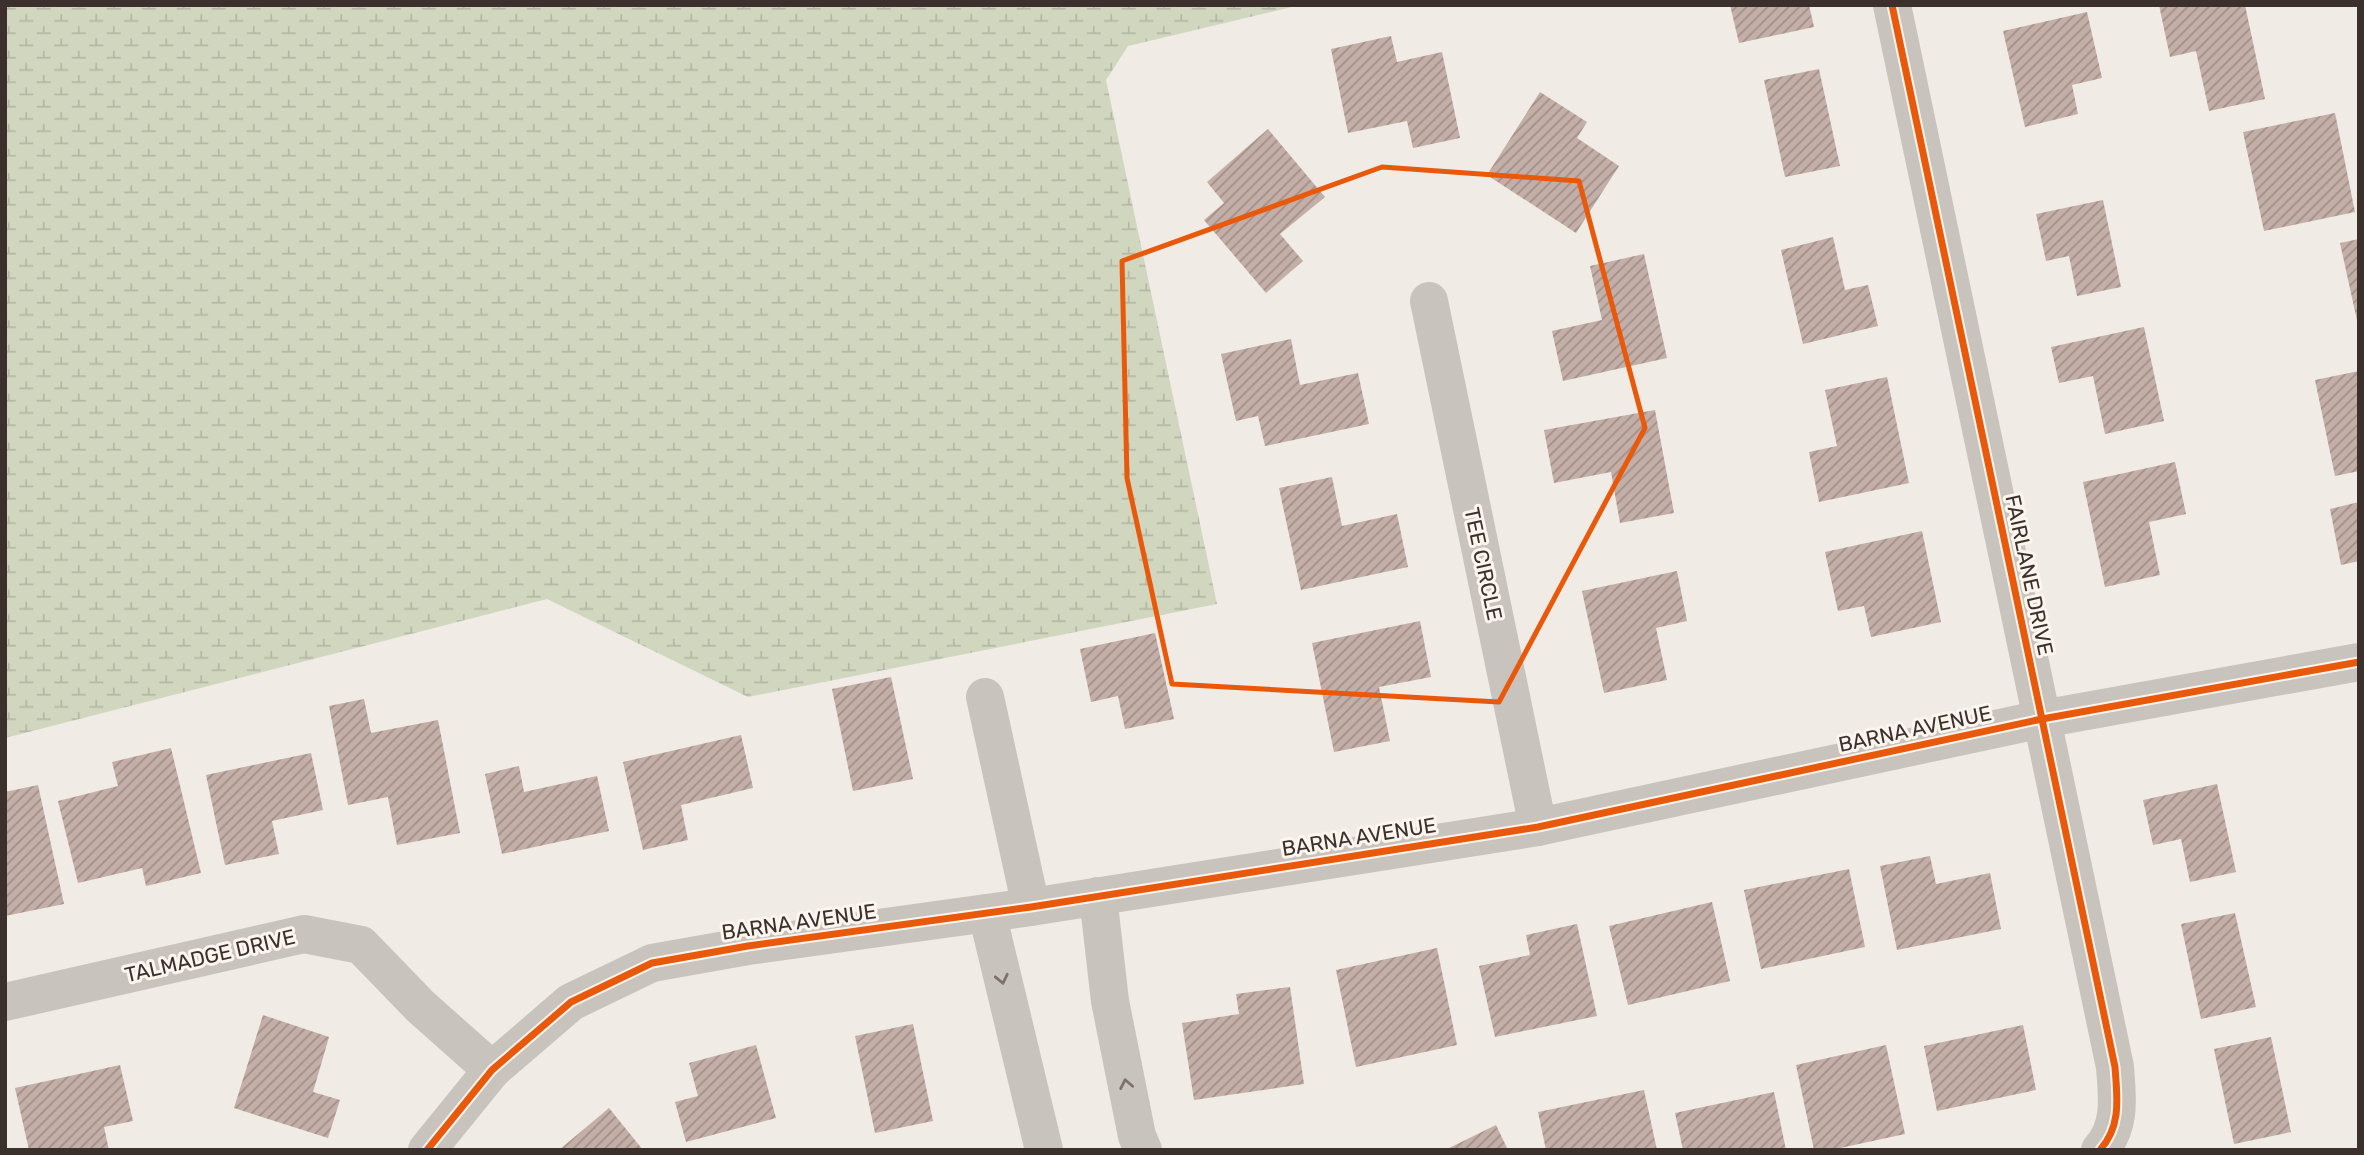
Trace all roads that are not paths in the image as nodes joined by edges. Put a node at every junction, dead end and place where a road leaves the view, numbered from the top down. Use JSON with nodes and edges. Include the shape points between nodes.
{"nodes":[{"id":1,"x":1892,"y":5,"type":"edge"},
{"id":2,"x":1429,"y":301,"type":"dead end"},
{"id":3,"x":2359,"y":662,"type":"edge"},
{"id":4,"x":985,"y":697,"type":"dead end"},
{"id":5,"x":2042,"y":719,"type":"junction"},
{"id":6,"x":1538,"y":827,"type":"junction"},
{"id":7,"x":1098,"y":896,"type":"junction"},
{"id":8,"x":1031,"y":907,"type":"junction"},
{"id":9,"x":987,"y":913,"type":"junction"},
{"id":10,"x":5,"y":1002,"type":"edge"},
{"id":11,"x":492,"y":1070,"type":"junction"},
{"id":12,"x":427,"y":1150,"type":"edge"},
{"id":13,"x":1044,"y":1150,"type":"edge"},
{"id":14,"x":1143,"y":1150,"type":"edge"},
{"id":15,"x":2100,"y":1150,"type":"edge"}],
"edges":[{"from":1,"to":5,"type":"street","name":"FAIRLANE DRIVE"},
{"from":2,"to":6,"type":"street","name":"TEE CIRCLE"},
{"from":3,"to":5,"type":"street","name":"BARNA AVENUE"},
{"from":4,"to":8,"type":"street"},
{"from":5,"to":6,"type":"street","name":"BARNA AVENUE"},
{"from":5,"to":15,"type":"street","name":"FAIRLANE DRIVE","via":[[2115,1067],[2118,1104],[2114,1127]]},
{"from":6,"to":7,"type":"street","name":"BARNA AVENUE"},
{"from":7,"to":8,"type":"street","name":"BARNA AVENUE"},
{"from":14,"to":7,"type":"street","one_way":true,"via":[[1110,1001]]},
{"from":8,"to":9,"type":"street","name":"BARNA AVENUE"},
{"from":9,"to":11,"type":"street","name":"BARNA AVENUE","via":[[652,963],[571,1002]]},
{"from":9,"to":13,"type":"street","one_way":true},
{"from":10,"to":11,"type":"street","name":"TALMADGE DRIVE","via":[[304,934],[361,945],[419,1006]]},
{"from":11,"to":12,"type":"street","name":"BARNA AVENUE"}]}
